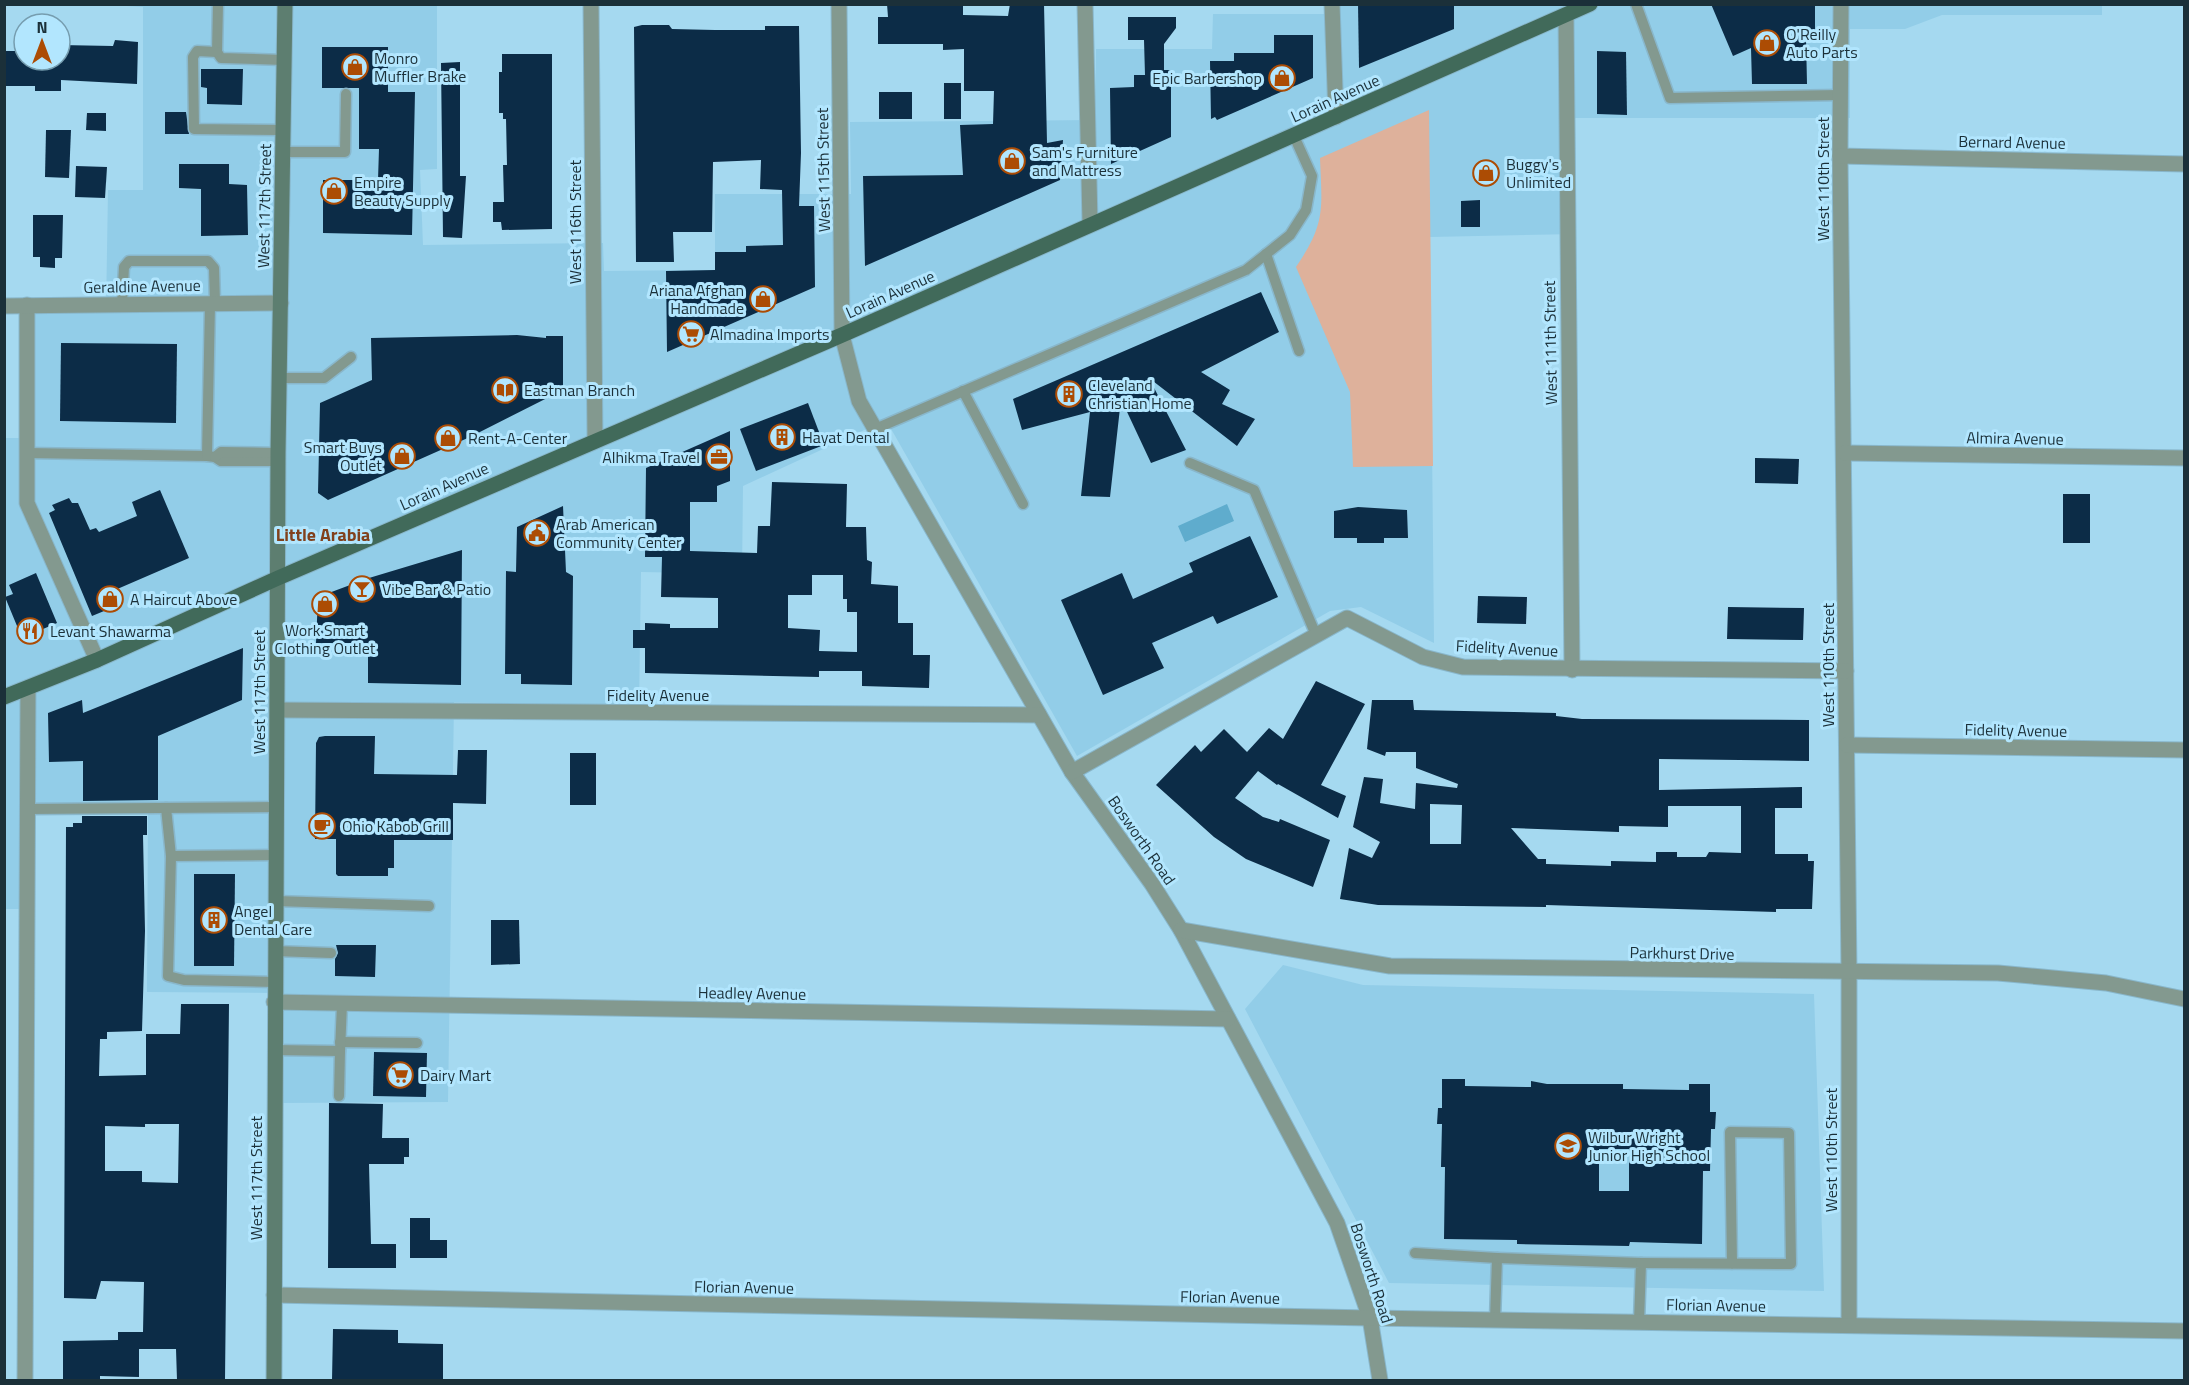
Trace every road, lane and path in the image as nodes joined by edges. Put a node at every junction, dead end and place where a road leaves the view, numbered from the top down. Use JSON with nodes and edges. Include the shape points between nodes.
{"nodes":[{"id":1,"x":218,"y":4,"type":"edge"},
{"id":2,"x":285,"y":4,"type":"edge"},
{"id":3,"x":591,"y":4,"type":"edge"},
{"id":4,"x":839,"y":4,"type":"edge"},
{"id":5,"x":1085,"y":4,"type":"edge"},
{"id":6,"x":1332,"y":4,"type":"edge"},
{"id":7,"x":1636,"y":4,"type":"edge"},
{"id":8,"x":1841,"y":4,"type":"edge"},
{"id":9,"x":1587,"y":5,"type":"edge"},
{"id":10,"x":1566,"y":16,"type":"junction"},
{"id":11,"x":217,"y":52,"type":"junction"},
{"id":12,"x":284,"y":60,"type":"junction"},
{"id":13,"x":346,"y":93,"type":"dead end"},
{"id":14,"x":1840,"y":94,"type":"junction"},
{"id":15,"x":1336,"y":117,"type":"junction"},
{"id":16,"x":282,"y":130,"type":"junction"},
{"id":17,"x":1294,"y":136,"type":"junction"},
{"id":18,"x":282,"y":152,"type":"junction"},
{"id":19,"x":1840,"y":156,"type":"junction"},
{"id":20,"x":2184,"y":164,"type":"edge"},
{"id":21,"x":1090,"y":223,"type":"junction"},
{"id":22,"x":1266,"y":254,"type":"junction"},
{"id":23,"x":213,"y":303,"type":"junction"},
{"id":24,"x":281,"y":303,"type":"junction"},
{"id":25,"x":122,"y":304,"type":"junction"},
{"id":26,"x":27,"y":305,"type":"junction"},
{"id":27,"x":4,"y":306,"type":"edge"},
{"id":28,"x":842,"y":335,"type":"junction"},
{"id":29,"x":1299,"y":351,"type":"dead end"},
{"id":30,"x":351,"y":357,"type":"dead end"},
{"id":31,"x":280,"y":378,"type":"junction"},
{"id":32,"x":963,"y":391,"type":"junction"},
{"id":33,"x":875,"y":429,"type":"junction"},
{"id":34,"x":595,"y":440,"type":"junction"},
{"id":35,"x":27,"y":453,"type":"junction"},
{"id":36,"x":1845,"y":453,"type":"junction"},
{"id":37,"x":211,"y":456,"type":"junction"},
{"id":38,"x":278,"y":457,"type":"junction"},
{"id":39,"x":2184,"y":458,"type":"edge"},
{"id":40,"x":1190,"y":463,"type":"dead end"},
{"id":41,"x":1023,"y":504,"type":"dead end"},
{"id":42,"x":278,"y":578,"type":"junction"},
{"id":43,"x":1316,"y":635,"type":"junction"},
{"id":44,"x":97,"y":660,"type":"junction"},
{"id":45,"x":1572,"y":670,"type":"junction"},
{"id":46,"x":1846,"y":671,"type":"junction"},
{"id":47,"x":28,"y":688,"type":"junction"},
{"id":48,"x":4,"y":697,"type":"edge"},
{"id":49,"x":278,"y":710,"type":"junction"},
{"id":50,"x":1039,"y":715,"type":"junction"},
{"id":51,"x":1847,"y":745,"type":"junction"},
{"id":52,"x":2184,"y":750,"type":"edge"},
{"id":53,"x":1072,"y":772,"type":"junction"},
{"id":54,"x":277,"y":807,"type":"junction"},
{"id":55,"x":166,"y":808,"type":"junction"},
{"id":56,"x":27,"y":809,"type":"junction"},
{"id":57,"x":276,"y":855,"type":"junction"},
{"id":58,"x":171,"y":856,"type":"junction"},
{"id":59,"x":276,"y":901,"type":"junction"},
{"id":60,"x":429,"y":906,"type":"dead end"},
{"id":61,"x":1181,"y":930,"type":"junction"},
{"id":62,"x":275,"y":951,"type":"junction"},
{"id":63,"x":331,"y":952,"type":"dead end"},
{"id":64,"x":1849,"y":973,"type":"junction"},
{"id":65,"x":275,"y":982,"type":"junction"},
{"id":66,"x":2184,"y":999,"type":"edge"},
{"id":67,"x":274,"y":1002,"type":"junction"},
{"id":68,"x":342,"y":1004,"type":"junction"},
{"id":69,"x":1228,"y":1019,"type":"junction"},
{"id":70,"x":417,"y":1043,"type":"dead end"},
{"id":71,"x":340,"y":1047,"type":"junction"},
{"id":72,"x":274,"y":1050,"type":"junction"},
{"id":73,"x":339,"y":1096,"type":"dead end"},
{"id":74,"x":1415,"y":1253,"type":"dead end"},
{"id":75,"x":1497,"y":1258,"type":"junction"},
{"id":76,"x":1641,"y":1263,"type":"junction"},
{"id":77,"x":1732,"y":1264,"type":"junction"},
{"id":78,"x":274,"y":1295,"type":"junction"},
{"id":79,"x":1370,"y":1318,"type":"junction"},
{"id":80,"x":1495,"y":1320,"type":"junction"},
{"id":81,"x":1640,"y":1322,"type":"junction"},
{"id":82,"x":1849,"y":1325,"type":"junction"},
{"id":83,"x":2184,"y":1331,"type":"edge"},
{"id":84,"x":25,"y":1380,"type":"edge"},
{"id":85,"x":274,"y":1380,"type":"edge"},
{"id":86,"x":1380,"y":1380,"type":"edge"}],
"edges":[{"from":1,"to":11,"type":"lane"},
{"from":2,"to":12,"type":"main road","name":"West 117th Street"},
{"from":3,"to":34,"type":"street","name":"West 116th Street"},
{"from":4,"to":28,"type":"street","name":"West 115th Street"},
{"from":5,"to":21,"type":"street"},
{"from":6,"to":15,"type":"street"},
{"from":7,"to":14,"type":"lane","via":[[1670,98]]},
{"from":8,"to":14,"type":"street","name":"West 110th Street"},
{"from":9,"to":10,"type":"main road","name":"Lorain Avenue"},
{"from":10,"to":15,"type":"main road","name":"Lorain Avenue"},
{"from":10,"to":45,"type":"street","name":"West 111th Street"},
{"from":11,"to":12,"type":"lane","via":[[221,58]]},
{"from":11,"to":16,"type":"lane","via":[[197,51],[193,57],[194,129]]},
{"from":12,"to":16,"type":"main road","name":"West 117th Street"},
{"from":13,"to":18,"type":"lane","via":[[345,152]]},
{"from":14,"to":19,"type":"street","name":"West 110th Street"},
{"from":15,"to":17,"type":"main road","name":"Lorain Avenue"},
{"from":16,"to":18,"type":"main road","name":"West 117th Street"},
{"from":17,"to":21,"type":"main road","name":"Lorain Avenue"},
{"from":17,"to":22,"type":"lane","via":[[1312,176],[1306,210],[1290,235]]},
{"from":18,"to":24,"type":"main road","name":"West 117th Street"},
{"from":19,"to":20,"type":"street","name":"Bernard Avenue"},
{"from":19,"to":36,"type":"street","name":"West 110th Street"},
{"from":21,"to":28,"type":"main road","name":"Lorain Avenue"},
{"from":22,"to":29,"type":"lane"},
{"from":22,"to":32,"type":"lane","via":[[1246,270]]},
{"from":23,"to":24,"type":"street","name":"Geraldine Avenue"},
{"from":23,"to":25,"type":"street","name":"Geraldine Avenue"},
{"from":23,"to":25,"type":"lane","via":[[214,268],[208,261],[129,261],[124,267]]},
{"from":23,"to":37,"type":"lane"},
{"from":24,"to":31,"type":"main road","name":"West 117th Street"},
{"from":25,"to":26,"type":"street","name":"Geraldine Avenue"},
{"from":26,"to":27,"type":"street","name":"Geraldine Avenue"},
{"from":26,"to":35,"type":"street"},
{"from":28,"to":33,"type":"street","name":"Bosworth Road","via":[[859,401]]},
{"from":28,"to":34,"type":"main road","name":"Lorain Avenue"},
{"from":30,"to":31,"type":"lane","via":[[324,378]]},
{"from":31,"to":38,"type":"main road","name":"West 117th Street"},
{"from":32,"to":33,"type":"lane"},
{"from":32,"to":41,"type":"lane"},
{"from":33,"to":50,"type":"street","name":"Bosworth Road"},
{"from":34,"to":42,"type":"main road","name":"Lorain Avenue"},
{"from":35,"to":37,"type":"lane"},
{"from":35,"to":44,"type":"street","via":[[27,503]]},
{"from":36,"to":39,"type":"street","name":"Almira Avenue"},
{"from":36,"to":46,"type":"street","name":"West 110th Street"},
{"from":37,"to":38,"type":"lane","via":[[221,452]]},
{"from":38,"to":42,"type":"main road","name":"West 117th Street"},
{"from":40,"to":43,"type":"lane","via":[[1254,490]]},
{"from":42,"to":44,"type":"main road","name":"Lorain Avenue"},
{"from":42,"to":49,"type":"main road","name":"West 117th Street"},
{"from":43,"to":45,"type":"street","name":"Fidelity Avenue","via":[[1347,618],[1423,657],[1463,667]]},
{"from":43,"to":53,"type":"street","name":"Fidelity Avenue"},
{"from":44,"to":47,"type":"main road","name":"Lorain Avenue"},
{"from":45,"to":46,"type":"street","name":"Fidelity Avenue"},
{"from":46,"to":51,"type":"street","name":"West 110th Street"},
{"from":47,"to":48,"type":"main road","name":"Lorain Avenue"},
{"from":47,"to":56,"type":"street"},
{"from":49,"to":50,"type":"street","name":"Fidelity Avenue"},
{"from":49,"to":54,"type":"main road","name":"West 117th Street"},
{"from":50,"to":53,"type":"street","name":"Bosworth Road"},
{"from":51,"to":52,"type":"street","name":"Fidelity Avenue"},
{"from":51,"to":64,"type":"street","name":"West 110th Street"},
{"from":53,"to":61,"type":"street","name":"Bosworth Road"},
{"from":54,"to":55,"type":"lane"},
{"from":54,"to":57,"type":"main road","name":"West 117th Street"},
{"from":55,"to":56,"type":"lane"},
{"from":55,"to":58,"type":"lane"},
{"from":56,"to":84,"type":"street"},
{"from":57,"to":58,"type":"lane"},
{"from":57,"to":59,"type":"main road","name":"West 117th Street"},
{"from":58,"to":65,"type":"lane","via":[[168,976],[184,980]]},
{"from":59,"to":60,"type":"lane"},
{"from":59,"to":62,"type":"main road","name":"West 117th Street"},
{"from":61,"to":64,"type":"street","name":"Parkhurst Drive","via":[[1390,966]]},
{"from":61,"to":69,"type":"street","name":"Bosworth Road"},
{"from":62,"to":63,"type":"lane"},
{"from":62,"to":65,"type":"main road","name":"West 117th Street"},
{"from":64,"to":66,"type":"street","name":"Parkhurst Drive","via":[[1998,973],[2106,983]]},
{"from":64,"to":82,"type":"street","name":"West 110th Street"},
{"from":65,"to":67,"type":"main road","name":"West 117th Street"},
{"from":67,"to":68,"type":"street","name":"Headley Avenue"},
{"from":67,"to":72,"type":"main road","name":"West 117th Street"},
{"from":68,"to":69,"type":"street","name":"Headley Avenue"},
{"from":68,"to":71,"type":"lane"},
{"from":69,"to":79,"type":"street","name":"Bosworth Road","via":[[1337,1223]]},
{"from":70,"to":71,"type":"lane"},
{"from":71,"to":72,"type":"lane"},
{"from":71,"to":73,"type":"lane"},
{"from":72,"to":78,"type":"main road","name":"West 117th Street"},
{"from":74,"to":75,"type":"lane"},
{"from":75,"to":76,"type":"lane"},
{"from":75,"to":80,"type":"lane"},
{"from":76,"to":77,"type":"lane"},
{"from":76,"to":81,"type":"lane"},
{"from":77,"to":77,"type":"lane","via":[[1791,1264],[1789,1133],[1730,1132]]},
{"from":78,"to":79,"type":"street","name":"Florian Avenue"},
{"from":78,"to":85,"type":"main road","name":"West 117th Street"},
{"from":79,"to":80,"type":"street","name":"Florian Avenue"},
{"from":79,"to":86,"type":"street","name":"Bosworth Road"},
{"from":80,"to":81,"type":"street","name":"Florian Avenue"},
{"from":81,"to":82,"type":"street","name":"Florian Avenue"},
{"from":82,"to":83,"type":"street","name":"Florian Avenue"}]}
